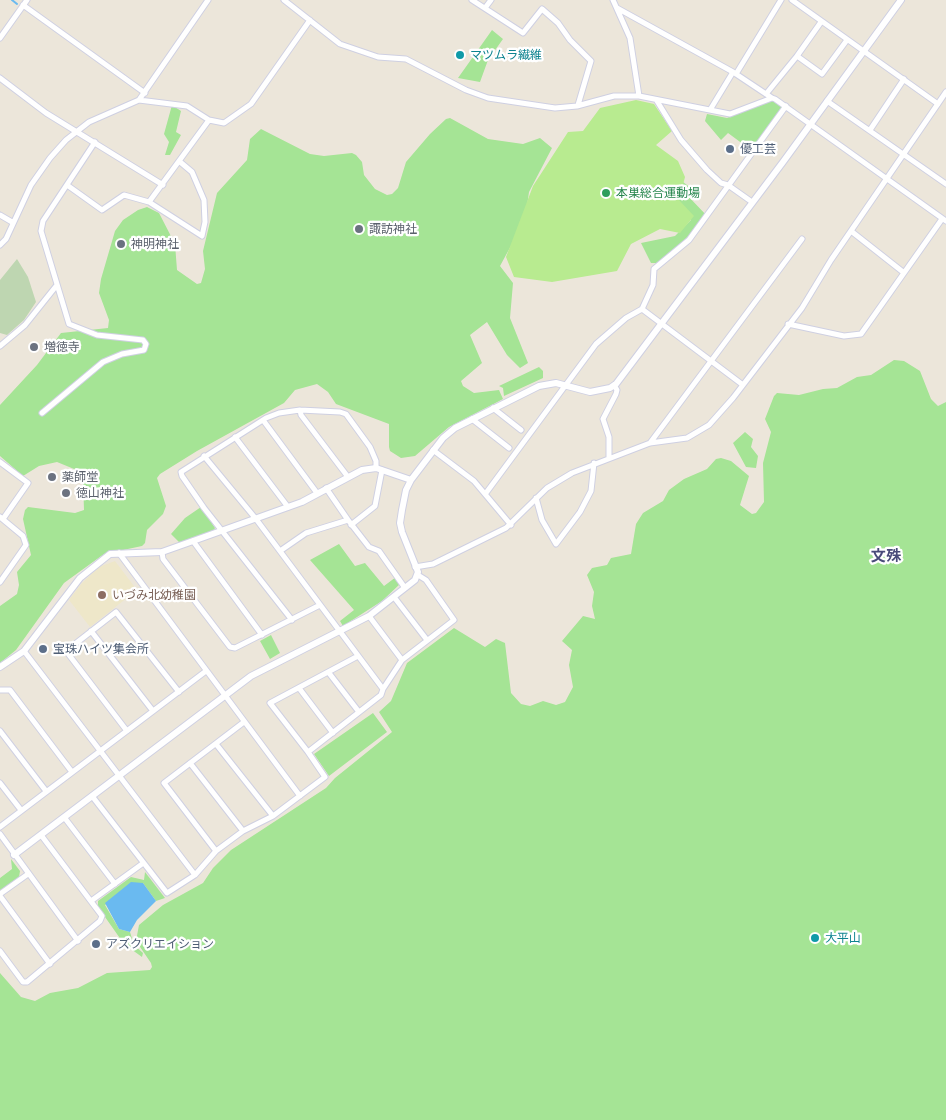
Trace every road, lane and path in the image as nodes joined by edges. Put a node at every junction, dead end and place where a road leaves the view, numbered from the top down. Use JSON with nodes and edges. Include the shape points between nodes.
{"nodes":[{"id":1,"x":27,"y":0,"type":"edge"},
{"id":2,"x":208,"y":0,"type":"edge"},
{"id":3,"x":284,"y":0,"type":"edge"},
{"id":4,"x":472,"y":0,"type":"edge"},
{"id":5,"x":491,"y":0,"type":"edge"},
{"id":6,"x":613,"y":0,"type":"edge"},
{"id":7,"x":781,"y":0,"type":"edge"},
{"id":8,"x":792,"y":0,"type":"edge"},
{"id":9,"x":901,"y":0,"type":"edge"},
{"id":10,"x":23,"y":5,"type":"junction"},
{"id":11,"x":485,"y":8,"type":"junction"},
{"id":12,"x":617,"y":8,"type":"junction"},
{"id":13,"x":310,"y":20,"type":"junction"},
{"id":14,"x":821,"y":22,"type":"junction"},
{"id":15,"x":0,"y":38,"type":"edge"},
{"id":16,"x":847,"y":40,"type":"junction"},
{"id":17,"x":864,"y":52,"type":"junction"},
{"id":18,"x":798,"y":56,"type":"junction"},
{"id":19,"x":735,"y":73,"type":"junction"},
{"id":20,"x":0,"y":78,"type":"edge"},
{"id":21,"x":904,"y":79,"type":"junction"},
{"id":22,"x":946,"y":92,"type":"edge"},
{"id":23,"x":145,"y":93,"type":"junction"},
{"id":24,"x":766,"y":94,"type":"junction"},
{"id":25,"x":639,"y":96,"type":"junction"},
{"id":26,"x":772,"y":98,"type":"junction"},
{"id":27,"x":139,"y":100,"type":"junction"},
{"id":28,"x":657,"y":101,"type":"junction"},
{"id":29,"x":827,"y":101,"type":"junction"},
{"id":30,"x":939,"y":103,"type":"junction"},
{"id":31,"x":578,"y":105,"type":"junction"},
{"id":32,"x":786,"y":106,"type":"junction"},
{"id":33,"x":946,"y":106,"type":"edge"},
{"id":34,"x":710,"y":110,"type":"junction"},
{"id":35,"x":209,"y":120,"type":"junction"},
{"id":36,"x":811,"y":124,"type":"junction"},
{"id":37,"x":77,"y":130,"type":"junction"},
{"id":38,"x":870,"y":130,"type":"junction"},
{"id":39,"x":95,"y":142,"type":"junction"},
{"id":40,"x":903,"y":154,"type":"junction"},
{"id":41,"x":179,"y":161,"type":"junction"},
{"id":42,"x":887,"y":180,"type":"junction"},
{"id":43,"x":946,"y":184,"type":"edge"},
{"id":44,"x":67,"y":185,"type":"junction"},
{"id":45,"x":163,"y":185,"type":"junction"},
{"id":46,"x":728,"y":185,"type":"junction"},
{"id":47,"x":149,"y":202,"type":"junction"},
{"id":48,"x":752,"y":202,"type":"junction"},
{"id":49,"x":0,"y":215,"type":"edge"},
{"id":50,"x":944,"y":220,"type":"edge"},
{"id":51,"x":12,"y":222,"type":"junction"},
{"id":52,"x":851,"y":231,"type":"junction"},
{"id":53,"x":802,"y":239,"type":"dead end"},
{"id":54,"x":0,"y":246,"type":"edge"},
{"id":55,"x":903,"y":272,"type":"junction"},
{"id":56,"x":57,"y":285,"type":"junction"},
{"id":57,"x":642,"y":309,"type":"junction"},
{"id":58,"x":661,"y":324,"type":"junction"},
{"id":59,"x":788,"y":324,"type":"junction"},
{"id":60,"x":0,"y":346,"type":"edge"},
{"id":61,"x":711,"y":361,"type":"junction"},
{"id":62,"x":614,"y":385,"type":"junction"},
{"id":63,"x":565,"y":386,"type":"junction"},
{"id":64,"x":743,"y":386,"type":"junction"},
{"id":65,"x":493,"y":408,"type":"junction"},
{"id":66,"x":300,"y":410,"type":"junction"},
{"id":67,"x":42,"y":413,"type":"dead end"},
{"id":68,"x":472,"y":419,"type":"junction"},
{"id":69,"x":263,"y":420,"type":"junction"},
{"id":70,"x":521,"y":430,"type":"dead end"},
{"id":71,"x":235,"y":437,"type":"junction"},
{"id":72,"x":650,"y":443,"type":"junction"},
{"id":73,"x":509,"y":448,"type":"dead end"},
{"id":74,"x":433,"y":450,"type":"junction"},
{"id":75,"x":204,"y":456,"type":"junction"},
{"id":76,"x":609,"y":457,"type":"junction"},
{"id":77,"x":0,"y":462,"type":"edge"},
{"id":78,"x":594,"y":463,"type":"junction"},
{"id":79,"x":379,"y":469,"type":"junction"},
{"id":80,"x":348,"y":477,"type":"junction"},
{"id":81,"x":411,"y":480,"type":"junction"},
{"id":82,"x":326,"y":488,"type":"junction"},
{"id":83,"x":486,"y":493,"type":"junction"},
{"id":84,"x":317,"y":494,"type":"junction"},
{"id":85,"x":536,"y":498,"type":"junction"},
{"id":86,"x":288,"y":507,"type":"junction"},
{"id":87,"x":1,"y":518,"type":"edge"},
{"id":88,"x":256,"y":519,"type":"junction"},
{"id":89,"x":349,"y":523,"type":"junction"},
{"id":90,"x":511,"y":525,"type":"junction"},
{"id":91,"x":223,"y":531,"type":"junction"},
{"id":92,"x":193,"y":542,"type":"junction"},
{"id":93,"x":280,"y":551,"type":"junction"},
{"id":94,"x":162,"y":552,"type":"junction"},
{"id":95,"x":119,"y":553,"type":"junction"},
{"id":96,"x":414,"y":567,"type":"junction"},
{"id":97,"x":418,"y":575,"type":"junction"},
{"id":98,"x":1,"y":578,"type":"edge"},
{"id":99,"x":405,"y":588,"type":"junction"},
{"id":100,"x":394,"y":597,"type":"junction"},
{"id":101,"x":320,"y":605,"type":"junction"},
{"id":102,"x":369,"y":616,"type":"junction"},
{"id":103,"x":292,"y":620,"type":"junction"},
{"id":104,"x":90,"y":631,"type":"junction"},
{"id":105,"x":340,"y":631,"type":"junction"},
{"id":106,"x":262,"y":635,"type":"junction"},
{"id":107,"x":427,"y":640,"type":"junction"},
{"id":108,"x":24,"y":651,"type":"junction"},
{"id":109,"x":358,"y":656,"type":"junction"},
{"id":110,"x":402,"y":660,"type":"junction"},
{"id":111,"x":0,"y":667,"type":"edge"},
{"id":112,"x":206,"y":672,"type":"junction"},
{"id":113,"x":329,"y":673,"type":"junction"},
{"id":114,"x":300,"y":688,"type":"junction"},
{"id":115,"x":383,"y":689,"type":"junction"},
{"id":116,"x":0,"y":690,"type":"edge"},
{"id":117,"x":179,"y":692,"type":"junction"},
{"id":118,"x":225,"y":696,"type":"junction"},
{"id":119,"x":153,"y":711,"type":"junction"},
{"id":120,"x":359,"y":712,"type":"junction"},
{"id":121,"x":244,"y":722,"type":"junction"},
{"id":122,"x":0,"y":731,"type":"edge"},
{"id":123,"x":127,"y":731,"type":"junction"},
{"id":124,"x":333,"y":733,"type":"junction"},
{"id":125,"x":216,"y":744,"type":"junction"},
{"id":126,"x":101,"y":751,"type":"junction"},
{"id":127,"x":308,"y":752,"type":"junction"},
{"id":128,"x":190,"y":763,"type":"junction"},
{"id":129,"x":72,"y":772,"type":"junction"},
{"id":130,"x":120,"y":775,"type":"junction"},
{"id":131,"x":0,"y":783,"type":"edge"},
{"id":132,"x":46,"y":791,"type":"junction"},
{"id":133,"x":92,"y":796,"type":"junction"},
{"id":134,"x":300,"y":796,"type":"junction"},
{"id":135,"x":21,"y":810,"type":"junction"},
{"id":136,"x":273,"y":816,"type":"junction"},
{"id":137,"x":64,"y":817,"type":"junction"},
{"id":138,"x":0,"y":827,"type":"edge"},
{"id":139,"x":243,"y":831,"type":"junction"},
{"id":140,"x":0,"y":834,"type":"edge"},
{"id":141,"x":41,"y":835,"type":"junction"},
{"id":142,"x":216,"y":851,"type":"junction"},
{"id":143,"x":14,"y":856,"type":"junction"},
{"id":144,"x":142,"y":864,"type":"junction"},
{"id":145,"x":28,"y":874,"type":"junction"},
{"id":146,"x":195,"y":875,"type":"junction"},
{"id":147,"x":115,"y":884,"type":"junction"},
{"id":148,"x":0,"y":896,"type":"edge"},
{"id":149,"x":91,"y":901,"type":"junction"},
{"id":150,"x":78,"y":941,"type":"junction"},
{"id":151,"x":0,"y":951,"type":"edge"},
{"id":152,"x":50,"y":964,"type":"junction"}],
"edges":[{"from":1,"to":10,"type":"street"},
{"from":2,"to":23,"type":"street"},
{"from":3,"to":13,"type":"street"},
{"from":4,"to":11,"type":"street"},
{"from":5,"to":11,"type":"street"},
{"from":6,"to":12,"type":"street"},
{"from":7,"to":19,"type":"street"},
{"from":8,"to":14,"type":"street"},
{"from":9,"to":17,"type":"street"},
{"from":10,"to":15,"type":"street"},
{"from":10,"to":23,"type":"street"},
{"from":11,"to":31,"type":"street","via":[[523,33],[542,9],[558,23],[591,60]]},
{"from":12,"to":19,"type":"street"},
{"from":12,"to":25,"type":"street","via":[[630,38]]},
{"from":13,"to":31,"type":"street","via":[[340,44],[378,57],[406,59],[488,98],[555,108]]},
{"from":13,"to":35,"type":"street","via":[[251,104],[224,124]]},
{"from":14,"to":16,"type":"street"},
{"from":14,"to":18,"type":"street"},
{"from":16,"to":17,"type":"street"},
{"from":16,"to":18,"type":"street","via":[[822,74]]},
{"from":17,"to":21,"type":"street"},
{"from":17,"to":29,"type":"street"},
{"from":18,"to":24,"type":"street"},
{"from":19,"to":24,"type":"street"},
{"from":19,"to":34,"type":"street"},
{"from":20,"to":37,"type":"street","via":[[46,113]]},
{"from":21,"to":30,"type":"street"},
{"from":21,"to":38,"type":"street"},
{"from":22,"to":30,"type":"street"},
{"from":23,"to":27,"type":"street"},
{"from":24,"to":26,"type":"street"},
{"from":25,"to":28,"type":"street"},
{"from":25,"to":31,"type":"street","via":[[614,96]]},
{"from":26,"to":32,"type":"street"},
{"from":26,"to":34,"type":"street","via":[[730,114]]},
{"from":27,"to":35,"type":"street","via":[[187,106]]},
{"from":27,"to":37,"type":"street","via":[[103,114]]},
{"from":28,"to":34,"type":"street"},
{"from":28,"to":46,"type":"street","via":[[681,140],[721,183]]},
{"from":29,"to":36,"type":"street"},
{"from":29,"to":38,"type":"street"},
{"from":30,"to":33,"type":"street"},
{"from":30,"to":40,"type":"street"},
{"from":32,"to":36,"type":"street"},
{"from":32,"to":46,"type":"street"},
{"from":35,"to":41,"type":"street"},
{"from":36,"to":42,"type":"street"},
{"from":36,"to":48,"type":"street"},
{"from":37,"to":39,"type":"street"},
{"from":37,"to":51,"type":"street","via":[[35,178]]},
{"from":38,"to":40,"type":"street"},
{"from":39,"to":44,"type":"street"},
{"from":39,"to":45,"type":"street"},
{"from":40,"to":42,"type":"street"},
{"from":40,"to":43,"type":"street"},
{"from":41,"to":45,"type":"street"},
{"from":41,"to":47,"type":"street","via":[[192,172],[204,200],[202,236]]},
{"from":42,"to":50,"type":"street"},
{"from":42,"to":52,"type":"street"},
{"from":44,"to":47,"type":"street","via":[[102,210],[124,195]]},
{"from":44,"to":56,"type":"street","via":[[41,226]]},
{"from":45,"to":47,"type":"street"},
{"from":46,"to":48,"type":"street"},
{"from":46,"to":57,"type":"street","via":[[689,240],[654,269],[653,285]]},
{"from":48,"to":58,"type":"street"},
{"from":49,"to":51,"type":"street"},
{"from":50,"to":55,"type":"street"},
{"from":51,"to":54,"type":"street","via":[[6,240]]},
{"from":52,"to":55,"type":"street"},
{"from":52,"to":59,"type":"street","via":[[802,308]]},
{"from":53,"to":61,"type":"street"},
{"from":55,"to":59,"type":"street","via":[[861,334],[844,336]]},
{"from":56,"to":60,"type":"street","via":[[25,325]]},
{"from":56,"to":67,"type":"street","via":[[67,322],[72,326],[97,335],[143,340],[146,344],[144,350],[103,362]]},
{"from":57,"to":58,"type":"street"},
{"from":57,"to":63,"type":"street","via":[[626,318],[596,344]]},
{"from":58,"to":61,"type":"street"},
{"from":58,"to":62,"type":"street"},
{"from":59,"to":64,"type":"street"},
{"from":61,"to":64,"type":"street"},
{"from":61,"to":72,"type":"street"},
{"from":62,"to":63,"type":"street","via":[[590,392]]},
{"from":62,"to":76,"type":"street","via":[[616,394],[603,418],[609,437]]},
{"from":63,"to":65,"type":"street","via":[[556,383],[539,386]]},
{"from":63,"to":83,"type":"street"},
{"from":64,"to":72,"type":"street","via":[[709,425],[687,438]]},
{"from":65,"to":68,"type":"street"},
{"from":65,"to":70,"type":"street"},
{"from":66,"to":69,"type":"street","via":[[279,413]]},
{"from":66,"to":79,"type":"street","via":[[346,414],[370,447]]},
{"from":66,"to":80,"type":"street","via":[[301,416]]},
{"from":68,"to":73,"type":"street"},
{"from":68,"to":74,"type":"street","via":[[455,428]]},
{"from":69,"to":71,"type":"street"},
{"from":69,"to":84,"type":"street"},
{"from":71,"to":75,"type":"street"},
{"from":71,"to":86,"type":"street"},
{"from":72,"to":76,"type":"street"},
{"from":74,"to":81,"type":"street"},
{"from":74,"to":83,"type":"street"},
{"from":75,"to":88,"type":"street"},
{"from":75,"to":91,"type":"street","via":[[183,469],[182,476]]},
{"from":76,"to":78,"type":"street"},
{"from":77,"to":87,"type":"street","via":[[28,483]]},
{"from":78,"to":85,"type":"street","via":[[563,477]]},
{"from":78,"to":85,"type":"street","via":[[592,491],[556,544],[542,520]]},
{"from":79,"to":80,"type":"street","via":[[362,470]]},
{"from":79,"to":81,"type":"street"},
{"from":79,"to":89,"type":"street","via":[[375,506]]},
{"from":80,"to":82,"type":"street"},
{"from":81,"to":96,"type":"street","via":[[400,523]]},
{"from":82,"to":84,"type":"street"},
{"from":82,"to":89,"type":"street"},
{"from":83,"to":90,"type":"street"},
{"from":84,"to":86,"type":"street"},
{"from":85,"to":90,"type":"street"},
{"from":86,"to":88,"type":"street"},
{"from":87,"to":98,"type":"street","via":[[23,536],[26,545]]},
{"from":88,"to":91,"type":"street"},
{"from":88,"to":93,"type":"street"},
{"from":89,"to":93,"type":"street","via":[[306,533]]},
{"from":89,"to":99,"type":"street","via":[[370,547],[379,551]]},
{"from":90,"to":96,"type":"street","via":[[433,564]]},
{"from":91,"to":92,"type":"street"},
{"from":91,"to":103,"type":"street"},
{"from":92,"to":94,"type":"street"},
{"from":92,"to":106,"type":"street"},
{"from":93,"to":101,"type":"street"},
{"from":94,"to":95,"type":"street"},
{"from":94,"to":106,"type":"street","via":[[163,558],[230,647],[235,648]]},
{"from":95,"to":108,"type":"street","via":[[110,554],[88,570]]},
{"from":95,"to":112,"type":"street"},
{"from":96,"to":97,"type":"street"},
{"from":97,"to":99,"type":"street"},
{"from":97,"to":107,"type":"street","via":[[426,580],[454,620]]},
{"from":99,"to":100,"type":"street"},
{"from":100,"to":102,"type":"street"},
{"from":100,"to":107,"type":"street"},
{"from":101,"to":103,"type":"street"},
{"from":101,"to":105,"type":"street"},
{"from":102,"to":105,"type":"street"},
{"from":102,"to":110,"type":"street"},
{"from":103,"to":106,"type":"street"},
{"from":104,"to":117,"type":"street","via":[[118,612]]},
{"from":104,"to":119,"type":"street"},
{"from":104,"to":123,"type":"street","via":[[66,651]]},
{"from":105,"to":109,"type":"street"},
{"from":105,"to":118,"type":"street","via":[[251,676]]},
{"from":107,"to":110,"type":"street"},
{"from":108,"to":111,"type":"street"},
{"from":108,"to":126,"type":"street"},
{"from":109,"to":113,"type":"street"},
{"from":109,"to":115,"type":"street"},
{"from":110,"to":115,"type":"street"},
{"from":112,"to":117,"type":"street"},
{"from":112,"to":118,"type":"street"},
{"from":113,"to":114,"type":"street"},
{"from":113,"to":120,"type":"street"},
{"from":114,"to":124,"type":"street"},
{"from":114,"to":127,"type":"street","via":[[270,703]]},
{"from":115,"to":120,"type":"street","via":[[381,695]]},
{"from":116,"to":129,"type":"street","via":[[10,690]]},
{"from":117,"to":119,"type":"street"},
{"from":118,"to":121,"type":"street"},
{"from":118,"to":130,"type":"street"},
{"from":119,"to":123,"type":"street"},
{"from":120,"to":124,"type":"street"},
{"from":121,"to":125,"type":"street"},
{"from":121,"to":134,"type":"street"},
{"from":122,"to":132,"type":"street"},
{"from":123,"to":126,"type":"street"},
{"from":124,"to":127,"type":"street"},
{"from":125,"to":128,"type":"street"},
{"from":125,"to":136,"type":"street"},
{"from":126,"to":129,"type":"street"},
{"from":126,"to":130,"type":"street"},
{"from":127,"to":134,"type":"street","via":[[325,777]]},
{"from":128,"to":139,"type":"street"},
{"from":128,"to":142,"type":"street","via":[[164,783]]},
{"from":129,"to":132,"type":"street"},
{"from":130,"to":133,"type":"street"},
{"from":130,"to":146,"type":"street"},
{"from":131,"to":135,"type":"street"},
{"from":132,"to":135,"type":"street"},
{"from":133,"to":137,"type":"street"},
{"from":133,"to":144,"type":"street"},
{"from":134,"to":136,"type":"street"},
{"from":135,"to":138,"type":"street"},
{"from":136,"to":139,"type":"street"},
{"from":137,"to":141,"type":"street"},
{"from":137,"to":147,"type":"street"},
{"from":139,"to":142,"type":"street"},
{"from":140,"to":143,"type":"street"},
{"from":141,"to":143,"type":"street"},
{"from":141,"to":149,"type":"street"},
{"from":142,"to":146,"type":"street"},
{"from":143,"to":145,"type":"street"},
{"from":144,"to":146,"type":"street","via":[[165,893]]},
{"from":144,"to":147,"type":"street"},
{"from":145,"to":148,"type":"street"},
{"from":145,"to":150,"type":"street"},
{"from":147,"to":149,"type":"street"},
{"from":148,"to":152,"type":"street"},
{"from":149,"to":150,"type":"street","via":[[102,916]]},
{"from":150,"to":152,"type":"street"},
{"from":151,"to":152,"type":"street","via":[[23,982]]}]}
